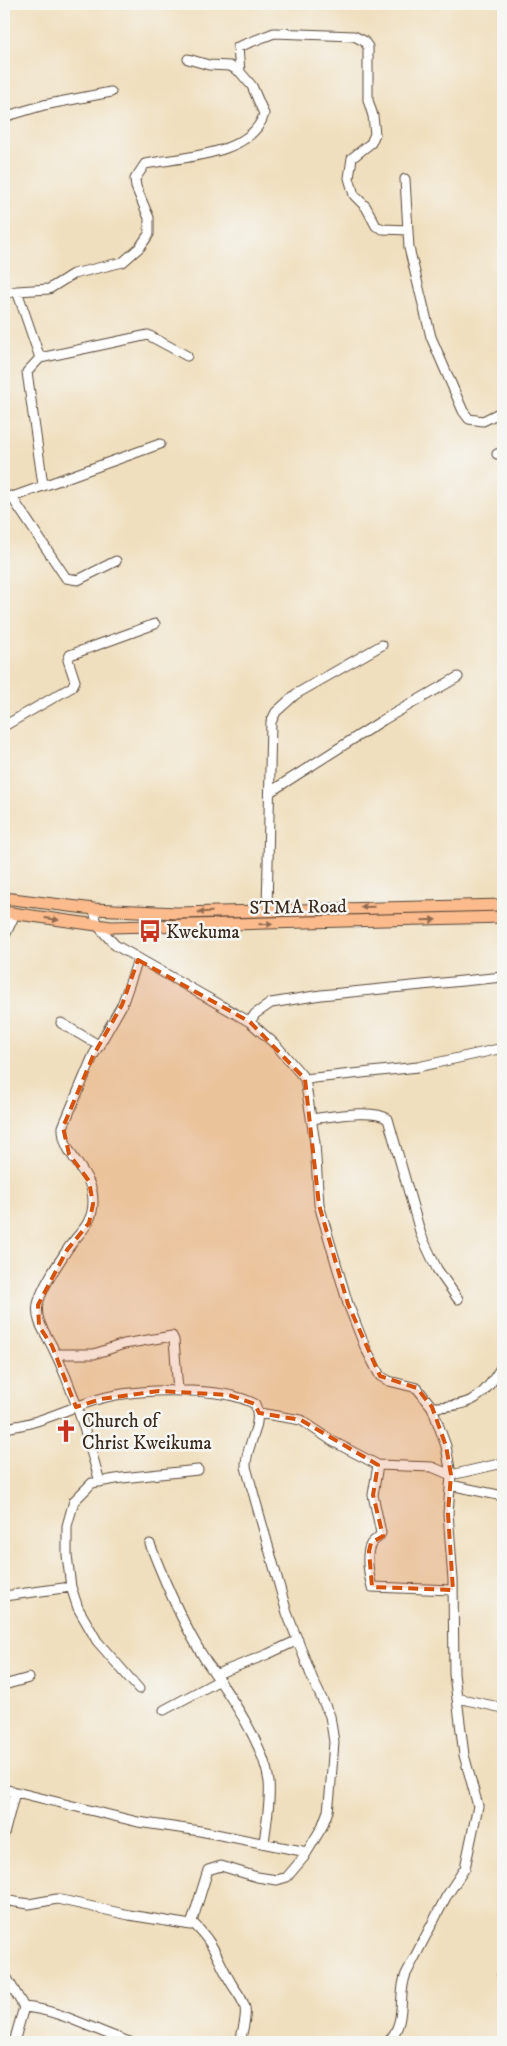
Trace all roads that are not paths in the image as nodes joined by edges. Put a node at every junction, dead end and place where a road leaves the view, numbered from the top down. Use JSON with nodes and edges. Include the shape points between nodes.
{"nodes":[{"id":1,"x":188,"y":59,"type":"dead end"},
{"id":2,"x":240,"y":72,"type":"junction"},
{"id":3,"x":111,"y":92,"type":"dead end"},
{"id":4,"x":4,"y":117,"type":"edge"},
{"id":5,"x":405,"y":178,"type":"dead end"},
{"id":6,"x":408,"y":230,"type":"junction"},
{"id":7,"x":17,"y":291,"type":"junction"},
{"id":8,"x":4,"y":294,"type":"edge"},
{"id":9,"x":186,"y":356,"type":"dead end"},
{"id":10,"x":40,"y":358,"type":"junction"},
{"id":11,"x":503,"y":411,"type":"edge"},
{"id":12,"x":160,"y":444,"type":"dead end"},
{"id":13,"x":43,"y":485,"type":"junction"},
{"id":14,"x":8,"y":498,"type":"edge"},
{"id":15,"x":116,"y":561,"type":"dead end"},
{"id":16,"x":155,"y":624,"type":"dead end"},
{"id":17,"x":382,"y":645,"type":"dead end"},
{"id":18,"x":458,"y":677,"type":"dead end"},
{"id":19,"x":4,"y":726,"type":"edge"},
{"id":20,"x":270,"y":792,"type":"junction"},
{"id":21,"x":4,"y":898,"type":"edge"},
{"id":22,"x":503,"y":905,"type":"edge"},
{"id":23,"x":94,"y":909,"type":"junction"},
{"id":24,"x":267,"y":910,"type":"junction"},
{"id":25,"x":10,"y":914,"type":"edge"},
{"id":26,"x":503,"y":917,"type":"edge"},
{"id":27,"x":97,"y":926,"type":"junction"},
{"id":28,"x":4,"y":938,"type":"edge"},
{"id":29,"x":138,"y":960,"type":"junction"},
{"id":30,"x":503,"y":977,"type":"edge"},
{"id":31,"x":250,"y":1022,"type":"junction"},
{"id":32,"x":61,"y":1023,"type":"dead end"},
{"id":33,"x":100,"y":1046,"type":"junction"},
{"id":34,"x":503,"y":1048,"type":"edge"},
{"id":35,"x":305,"y":1079,"type":"junction"},
{"id":36,"x":311,"y":1119,"type":"junction"},
{"id":37,"x":458,"y":1299,"type":"dead end"},
{"id":38,"x":56,"y":1354,"type":"junction"},
{"id":39,"x":503,"y":1364,"type":"edge"},
{"id":40,"x":178,"y":1391,"type":"junction"},
{"id":41,"x":76,"y":1407,"type":"junction"},
{"id":42,"x":432,"y":1407,"type":"junction"},
{"id":43,"x":259,"y":1413,"type":"junction"},
{"id":44,"x":4,"y":1428,"type":"edge"},
{"id":45,"x":503,"y":1463,"type":"edge"},
{"id":46,"x":378,"y":1465,"type":"junction"},
{"id":47,"x":198,"y":1470,"type":"dead end"},
{"id":48,"x":451,"y":1475,"type":"junction"},
{"id":49,"x":100,"y":1482,"type":"junction"},
{"id":50,"x":450,"y":1485,"type":"junction"},
{"id":51,"x":503,"y":1496,"type":"edge"},
{"id":52,"x":150,"y":1544,"type":"dead end"},
{"id":53,"x":70,"y":1587,"type":"junction"},
{"id":54,"x":453,"y":1590,"type":"junction"},
{"id":55,"x":4,"y":1596,"type":"edge"},
{"id":56,"x":298,"y":1640,"type":"junction"},
{"id":57,"x":218,"y":1677,"type":"junction"},
{"id":58,"x":29,"y":1678,"type":"dead end"},
{"id":59,"x":4,"y":1685,"type":"edge"},
{"id":60,"x":139,"y":1689,"type":"dead end"},
{"id":61,"x":457,"y":1698,"type":"junction"},
{"id":62,"x":503,"y":1708,"type":"edge"},
{"id":63,"x":164,"y":1710,"type":"dead end"},
{"id":64,"x":4,"y":1789,"type":"edge"},
{"id":65,"x":15,"y":1792,"type":"junction"},
{"id":66,"x":4,"y":1834,"type":"edge"},
{"id":67,"x":264,"y":1843,"type":"junction"},
{"id":68,"x":307,"y":1852,"type":"junction"},
{"id":69,"x":4,"y":1904,"type":"edge"},
{"id":70,"x":192,"y":1922,"type":"junction"},
{"id":71,"x":4,"y":1973,"type":"edge"},
{"id":72,"x":7,"y":1985,"type":"edge"},
{"id":73,"x":24,"y":2006,"type":"junction"},
{"id":74,"x":104,"y":2038,"type":"edge"},
{"id":75,"x":14,"y":2042,"type":"edge"},
{"id":76,"x":130,"y":2042,"type":"edge"},
{"id":77,"x":240,"y":2042,"type":"edge"},
{"id":78,"x":388,"y":2042,"type":"edge"}],
"edges":[{"from":1,"to":2,"type":"street","via":[[230,66]]},
{"from":2,"to":6,"type":"street","via":[[238,47],[274,33],[354,36],[364,40],[368,46],[368,100],[375,134],[371,143],[352,158],[349,178],[354,195],[366,207],[376,226]]},
{"from":2,"to":7,"type":"street","via":[[252,86],[261,105],[262,122],[257,130],[228,149],[145,164],[135,179],[150,226],[149,234],[140,247],[120,264],[73,274],[48,289]]},
{"from":3,"to":4,"type":"street","via":[[44,105]]},
{"from":5,"to":6,"type":"street"},
{"from":6,"to":11,"type":"street","via":[[409,248],[431,337],[463,411],[468,419],[477,421]]},
{"from":7,"to":8,"type":"street"},
{"from":7,"to":10,"type":"street"},
{"from":9,"to":10,"type":"street","via":[[148,335]]},
{"from":10,"to":13,"type":"street","via":[[27,372]]},
{"from":12,"to":13,"type":"street"},
{"from":13,"to":14,"type":"street"},
{"from":14,"to":15,"type":"street","via":[[66,578],[78,580]]},
{"from":16,"to":19,"type":"street","via":[[70,655],[68,660],[76,680],[72,687]]},
{"from":17,"to":20,"type":"street","via":[[296,694],[276,712],[271,722]]},
{"from":18,"to":20,"type":"street"},
{"from":20,"to":24,"type":"street"},
{"from":21,"to":23,"type":"main road","name":"STMA Road"},
{"from":22,"to":24,"type":"main road","name":"STMA Road","one_way":true},
{"from":24,"to":23,"type":"main road","name":"STMA Road","one_way":true,"via":[[177,913]]},
{"from":23,"to":27,"type":"street"},
{"from":25,"to":27,"type":"main road","name":"STMA Road","one_way":true},
{"from":25,"to":28,"type":"street"},
{"from":27,"to":26,"type":"main road","name":"STMA Road","one_way":true},
{"from":27,"to":29,"type":"street","via":[[115,945]]},
{"from":29,"to":31,"type":"street"},
{"from":29,"to":33,"type":"street","via":[[122,1005]]},
{"from":30,"to":31,"type":"street","via":[[271,1003],[255,1014]]},
{"from":31,"to":35,"type":"street","via":[[276,1045]]},
{"from":32,"to":33,"type":"street"},
{"from":33,"to":38,"type":"street","via":[[63,1127],[69,1154],[90,1181],[93,1204],[89,1223],[67,1250],[38,1304],[40,1326]]},
{"from":34,"to":35,"type":"street","via":[[418,1066]]},
{"from":35,"to":36,"type":"street"},
{"from":36,"to":37,"type":"street","via":[[379,1114],[388,1119],[421,1235],[437,1269]]},
{"from":36,"to":42,"type":"street","via":[[319,1205],[348,1304],[365,1347],[380,1376],[418,1388]]},
{"from":38,"to":40,"type":"street","via":[[94,1354],[124,1344],[172,1336]]},
{"from":38,"to":41,"type":"street"},
{"from":39,"to":42,"type":"street","via":[[491,1384],[475,1399],[453,1408]]},
{"from":40,"to":41,"type":"street","via":[[101,1399]]},
{"from":40,"to":43,"type":"street","via":[[247,1399],[255,1404]]},
{"from":41,"to":44,"type":"street","via":[[41,1422]]},
{"from":41,"to":49,"type":"street"},
{"from":42,"to":48,"type":"street","via":[[446,1446]]},
{"from":43,"to":46,"type":"street","via":[[301,1420]]},
{"from":43,"to":56,"type":"street","via":[[246,1467],[273,1568]]},
{"from":45,"to":48,"type":"street"},
{"from":46,"to":48,"type":"street","via":[[432,1467]]},
{"from":46,"to":54,"type":"street","via":[[373,1495],[382,1533],[371,1543],[369,1551],[372,1587]]},
{"from":47,"to":49,"type":"street"},
{"from":48,"to":50,"type":"street"},
{"from":49,"to":53,"type":"street","via":[[92,1483],[74,1501],[67,1526]]},
{"from":50,"to":51,"type":"street"},
{"from":50,"to":54,"type":"street","via":[[448,1513]]},
{"from":52,"to":57,"type":"street","via":[[165,1583],[206,1661]]},
{"from":53,"to":55,"type":"street"},
{"from":53,"to":60,"type":"street","via":[[97,1641]]},
{"from":54,"to":61,"type":"street"},
{"from":56,"to":57,"type":"street"},
{"from":56,"to":68,"type":"street","via":[[330,1716],[334,1742],[328,1811]]},
{"from":57,"to":63,"type":"street"},
{"from":57,"to":67,"type":"street","via":[[250,1732],[265,1768],[269,1783]]},
{"from":58,"to":59,"type":"street"},
{"from":61,"to":62,"type":"street"},
{"from":61,"to":78,"type":"street","via":[[464,1755],[478,1806],[470,1855],[402,1983],[403,2008]]},
{"from":64,"to":65,"type":"street"},
{"from":65,"to":66,"type":"street"},
{"from":65,"to":67,"type":"street","via":[[138,1822]]},
{"from":67,"to":68,"type":"street"},
{"from":68,"to":70,"type":"street","via":[[287,1877],[277,1880],[222,1866],[208,1870]]},
{"from":69,"to":70,"type":"street","via":[[9,1901],[29,1904],[57,1899],[188,1925]]},
{"from":70,"to":77,"type":"street","via":[[208,1937],[244,2003]]},
{"from":71,"to":72,"type":"street"},
{"from":72,"to":73,"type":"street"},
{"from":73,"to":74,"type":"street","via":[[49,2010]]},
{"from":73,"to":75,"type":"street"},
{"from":74,"to":76,"type":"street"}]}
